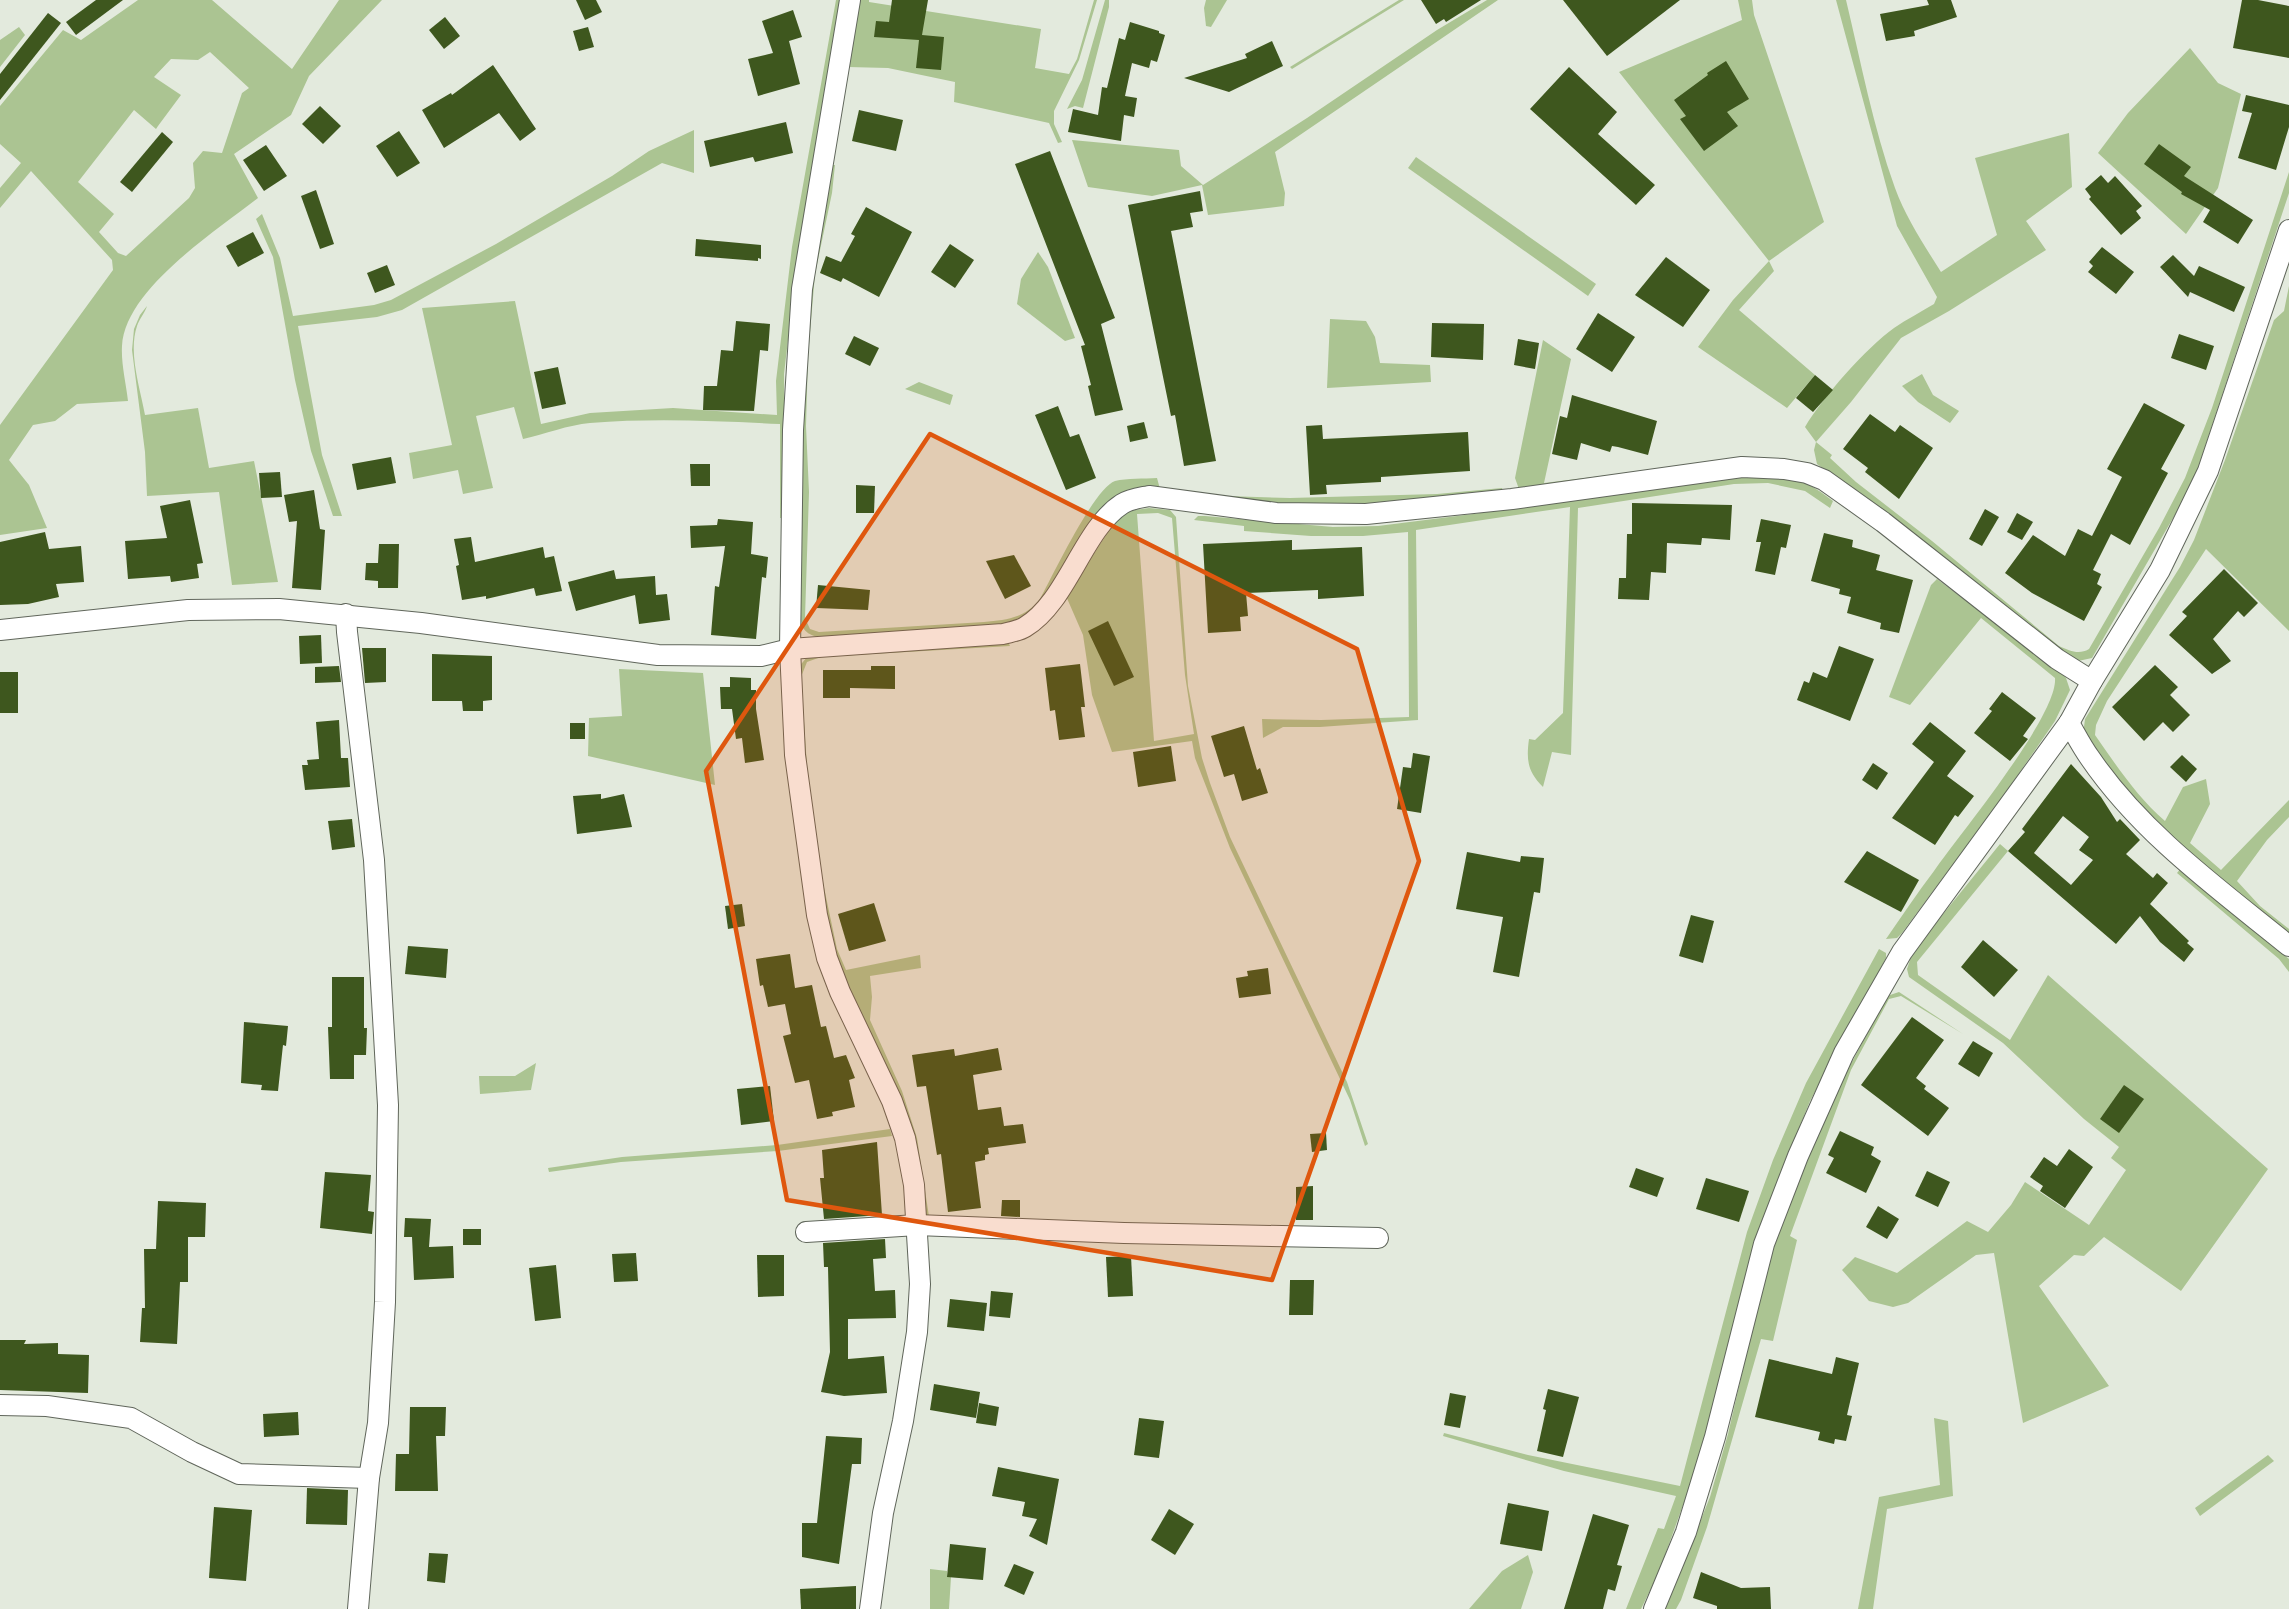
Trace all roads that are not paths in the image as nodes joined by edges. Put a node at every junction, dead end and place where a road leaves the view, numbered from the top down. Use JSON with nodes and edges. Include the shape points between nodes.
{"nodes":[{"id":1,"x":850,"y":0,"type":"edge"},
{"id":2,"x":2289,"y":230,"type":"edge"},
{"id":3,"x":346,"y":614,"type":"junction"},
{"id":4,"x":0,"y":630,"type":"edge"},
{"id":5,"x":790,"y":649,"type":"junction"},
{"id":6,"x":2092,"y":681,"type":"junction"},
{"id":7,"x":2069,"y":723,"type":"junction"},
{"id":8,"x":2289,"y":946,"type":"edge"},
{"id":9,"x":917,"y":1225,"type":"junction"},
{"id":10,"x":806,"y":1232,"type":"dead end"},
{"id":11,"x":1378,"y":1238,"type":"dead end"},
{"id":12,"x":0,"y":1405,"type":"edge"},
{"id":13,"x":369,"y":1478,"type":"junction"},
{"id":14,"x":358,"y":1609,"type":"edge"},
{"id":15,"x":870,"y":1609,"type":"edge"},
{"id":16,"x":1654,"y":1609,"type":"edge"}],
"edges":[{"from":1,"to":5,"type":"street","via":[[802,289],[793,430]]},
{"from":2,"to":6,"type":"street","via":[[2208,471],[2160,570]]},
{"from":3,"to":4,"type":"street","via":[[279,609],[188,610]]},
{"from":3,"to":5,"type":"street","via":[[658,655],[761,656]]},
{"from":3,"to":13,"type":"street","via":[[374,860],[387,1105],[385,1302],[378,1423]]},
{"from":5,"to":6,"type":"street","via":[[1003,634],[1025,628],[1053,599],[1113,511],[1135,498],[1149,496],[1276,513],[1366,514],[1512,499],[1742,467],[1784,469],[1824,480],[2056,659]]},
{"from":5,"to":9,"type":"street","via":[[795,755],[817,915],[840,992],[876,1063],[904,1138]]},
{"from":6,"to":7,"type":"street"},
{"from":7,"to":8,"type":"street","via":[[2119,796],[2181,858]]},
{"from":7,"to":16,"type":"street","via":[[1902,952],[1844,1053],[1798,1155],[1764,1244],[1712,1447],[1686,1532]]},
{"from":9,"to":10,"type":"street"},
{"from":9,"to":11,"type":"street"},
{"from":9,"to":15,"type":"street","via":[[917,1332],[883,1513]]},
{"from":12,"to":13,"type":"street","via":[[47,1406],[131,1418],[239,1474]]},
{"from":13,"to":14,"type":"street"}]}
